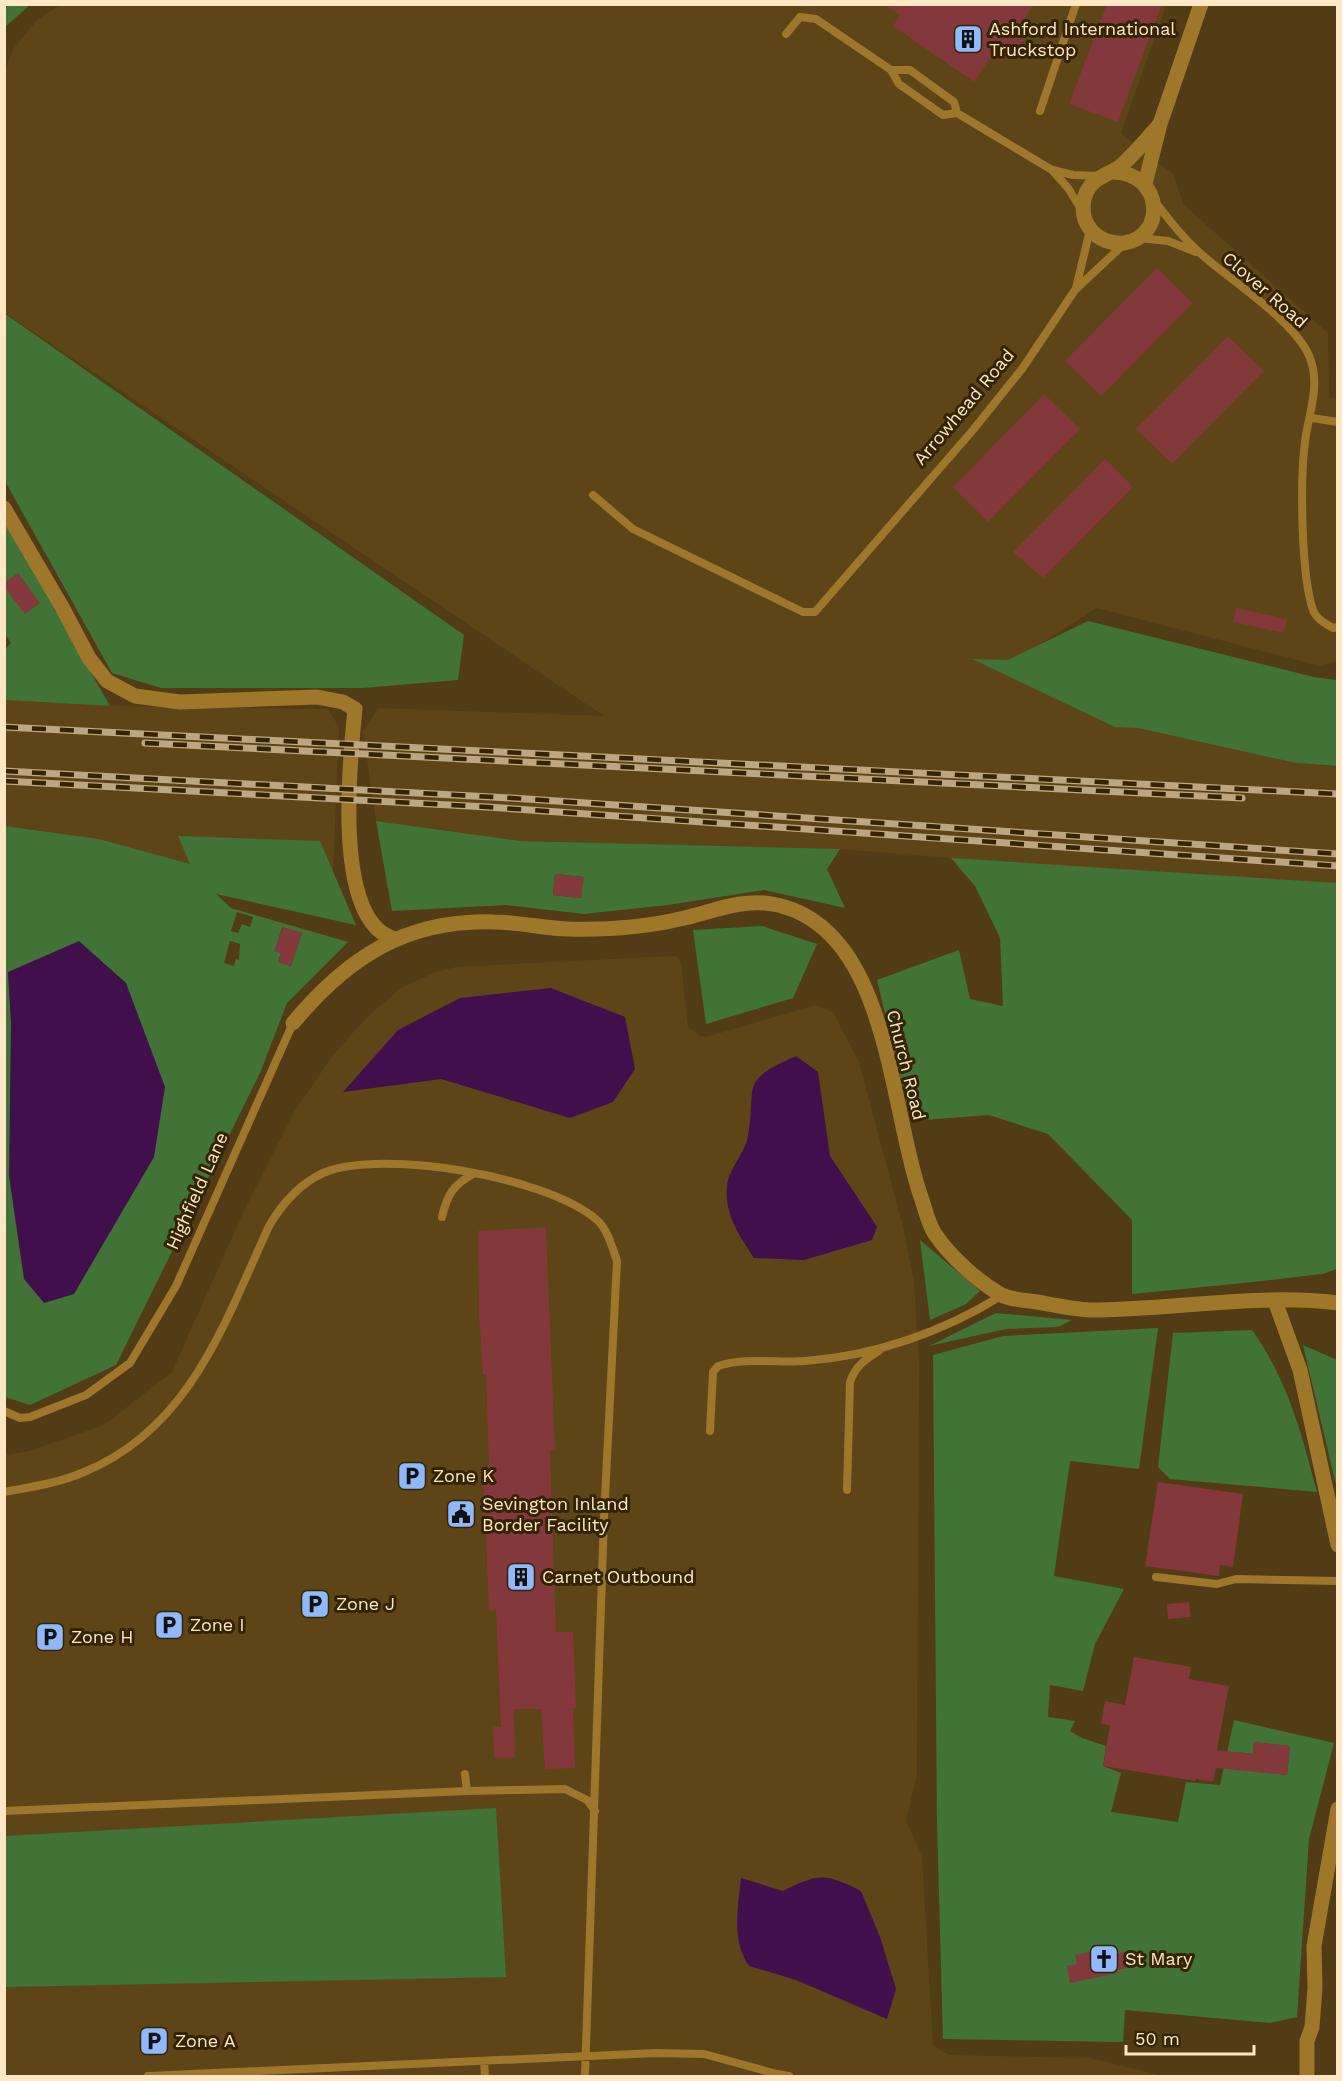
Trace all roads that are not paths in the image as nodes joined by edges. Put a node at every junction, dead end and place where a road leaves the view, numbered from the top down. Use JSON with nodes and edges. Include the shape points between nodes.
{"nodes":[{"id":1,"x":1076,"y":4,"type":"edge"},
{"id":2,"x":1202,"y":4,"type":"edge"},
{"id":3,"x":786,"y":34,"type":"dead end"},
{"id":4,"x":891,"y":70,"type":"junction"},
{"id":5,"x":1040,"y":111,"type":"dead end"},
{"id":6,"x":957,"y":113,"type":"junction"},
{"id":7,"x":1160,"y":124,"type":"junction"},
{"id":8,"x":1052,"y":170,"type":"junction"},
{"id":9,"x":1108,"y":174,"type":"junction"},
{"id":10,"x":1145,"y":184,"type":"junction"},
{"id":11,"x":1153,"y":200,"type":"junction"},
{"id":12,"x":1083,"y":213,"type":"junction"},
{"id":13,"x":1090,"y":229,"type":"junction"},
{"id":14,"x":1132,"y":240,"type":"junction"},
{"id":15,"x":1201,"y":254,"type":"junction"},
{"id":16,"x":1075,"y":290,"type":"junction"},
{"id":17,"x":1312,"y":418,"type":"junction"},
{"id":18,"x":1338,"y":422,"type":"edge"},
{"id":19,"x":593,"y":495,"type":"dead end"},
{"id":20,"x":4,"y":508,"type":"edge"},
{"id":21,"x":1338,"y":627,"type":"edge"},
{"id":22,"x":395,"y":939,"type":"junction"},
{"id":23,"x":293,"y":1023,"type":"joint"},
{"id":24,"x":475,"y":1174,"type":"junction"},
{"id":25,"x":442,"y":1218,"type":"dead end"},
{"id":26,"x":1001,"y":1296,"type":"junction"},
{"id":27,"x":1275,"y":1301,"type":"junction"},
{"id":28,"x":1337,"y":1303,"type":"edge"},
{"id":29,"x":884,"y":1347,"type":"junction"},
{"id":30,"x":4,"y":1411,"type":"edge"},
{"id":31,"x":710,"y":1431,"type":"dead end"},
{"id":32,"x":848,"y":1491,"type":"dead end"},
{"id":33,"x":4,"y":1492,"type":"edge"},
{"id":34,"x":1338,"y":1545,"type":"edge"},
{"id":35,"x":1156,"y":1578,"type":"dead end"},
{"id":36,"x":1338,"y":1581,"type":"edge"},
{"id":37,"x":465,"y":1774,"type":"dead end"},
{"id":38,"x":466,"y":1791,"type":"junction"},
{"id":39,"x":1338,"y":1809,"type":"edge"},
{"id":40,"x":4,"y":1811,"type":"edge"},
{"id":41,"x":595,"y":1811,"type":"junction"},
{"id":42,"x":585,"y":2058,"type":"junction"},
{"id":43,"x":484,"y":2061,"type":"junction"},
{"id":44,"x":778,"y":2075,"type":"edge"},
{"id":45,"x":148,"y":2076,"type":"edge"},
{"id":46,"x":485,"y":2076,"type":"edge"},
{"id":47,"x":585,"y":2076,"type":"edge"},
{"id":48,"x":789,"y":2076,"type":"edge"},
{"id":49,"x":1307,"y":2076,"type":"edge"}],
"edges":[{"from":1,"to":5,"type":"lane"},
{"from":2,"to":7,"type":"street"},
{"from":3,"to":4,"type":"lane","via":[[800,17],[816,19]]},
{"from":4,"to":6,"type":"lane","via":[[899,84],[943,114]]},
{"from":4,"to":6,"type":"lane","via":[[910,70],[954,102]]},
{"from":6,"to":8,"type":"lane"},
{"from":7,"to":9,"type":"street"},
{"from":7,"to":10,"type":"street"},
{"from":8,"to":9,"type":"lane","via":[[1073,176]]},
{"from":8,"to":12,"type":"lane"},
{"from":9,"to":10,"type":"street","via":[[1136,176]]},
{"from":9,"to":12,"type":"street","via":[[1087,191]]},
{"from":10,"to":11,"type":"street"},
{"from":11,"to":14,"type":"street","via":[[1147,229]]},
{"from":11,"to":15,"type":"lane","name":"Clover Road"},
{"from":12,"to":13,"type":"street"},
{"from":13,"to":14,"type":"street","via":[[1114,243]]},
{"from":13,"to":16,"type":"lane","name":"Arrowhead Road"},
{"from":14,"to":15,"type":"lane","name":"Clover Road","via":[[1168,242]]},
{"from":14,"to":16,"type":"lane","name":"Arrowhead Road"},
{"from":15,"to":17,"type":"lane","name":"Clover Road","via":[[1303,344],[1312,362]]},
{"from":16,"to":19,"type":"lane","name":"Arrowhead Road","via":[[1022,369],[815,612],[803,612],[633,529]]},
{"from":17,"to":18,"type":"lane"},
{"from":17,"to":21,"type":"lane","name":"Clover Road","via":[[1305,440],[1302,474],[1306,574],[1314,612],[1333,628]]},
{"from":20,"to":22,"type":"street","via":[[63,607],[88,658],[107,681],[135,696],[180,702],[318,697],[355,709],[348,829],[352,870],[359,898],[377,931]]},
{"from":22,"to":23,"type":"street","name":"Highfield Lane","via":[[352,963]]},
{"from":22,"to":26,"type":"street","name":"Church Road","via":[[464,922],[560,929],[633,928],[751,903],[776,904],[801,913],[839,941],[857,971],[877,1020],[913,1173],[934,1233],[968,1270]]},
{"from":23,"to":30,"type":"lane","name":"Highfield Lane","via":[[176,1286],[130,1363],[86,1395],[30,1417],[20,1418]]},
{"from":24,"to":25,"type":"lane","via":[[459,1181],[447,1195]]},
{"from":24,"to":33,"type":"lane","via":[[383,1162],[322,1173],[300,1187],[269,1227],[212,1350],[186,1393],[161,1421],[85,1472]]},
{"from":24,"to":41,"type":"lane","via":[[544,1193],[597,1220],[610,1239],[616,1261]]},
{"from":26,"to":27,"type":"street","name":"Church Road","via":[[1086,1310]]},
{"from":26,"to":29,"type":"lane","via":[[959,1320]]},
{"from":27,"to":28,"type":"street","name":"Church Road"},
{"from":27,"to":34,"type":"street","via":[[1300,1370]]},
{"from":29,"to":31,"type":"lane","via":[[808,1361],[718,1366],[713,1372]]},
{"from":29,"to":32,"type":"lane","via":[[862,1361],[850,1382]]},
{"from":35,"to":36,"type":"lane","via":[[1217,1584],[1253,1579]]},
{"from":37,"to":38,"type":"lane"},
{"from":38,"to":40,"type":"lane"},
{"from":38,"to":41,"type":"lane","via":[[565,1789],[587,1800]]},
{"from":39,"to":49,"type":"street","via":[[1314,1946],[1315,1988],[1307,2041]]},
{"from":41,"to":42,"type":"lane"},
{"from":42,"to":43,"type":"lane"},
{"from":42,"to":44,"type":"lane","via":[[704,2054]]},
{"from":42,"to":47,"type":"lane"},
{"from":43,"to":45,"type":"lane"},
{"from":43,"to":46,"type":"lane"},
{"from":44,"to":48,"type":"lane"}]}
